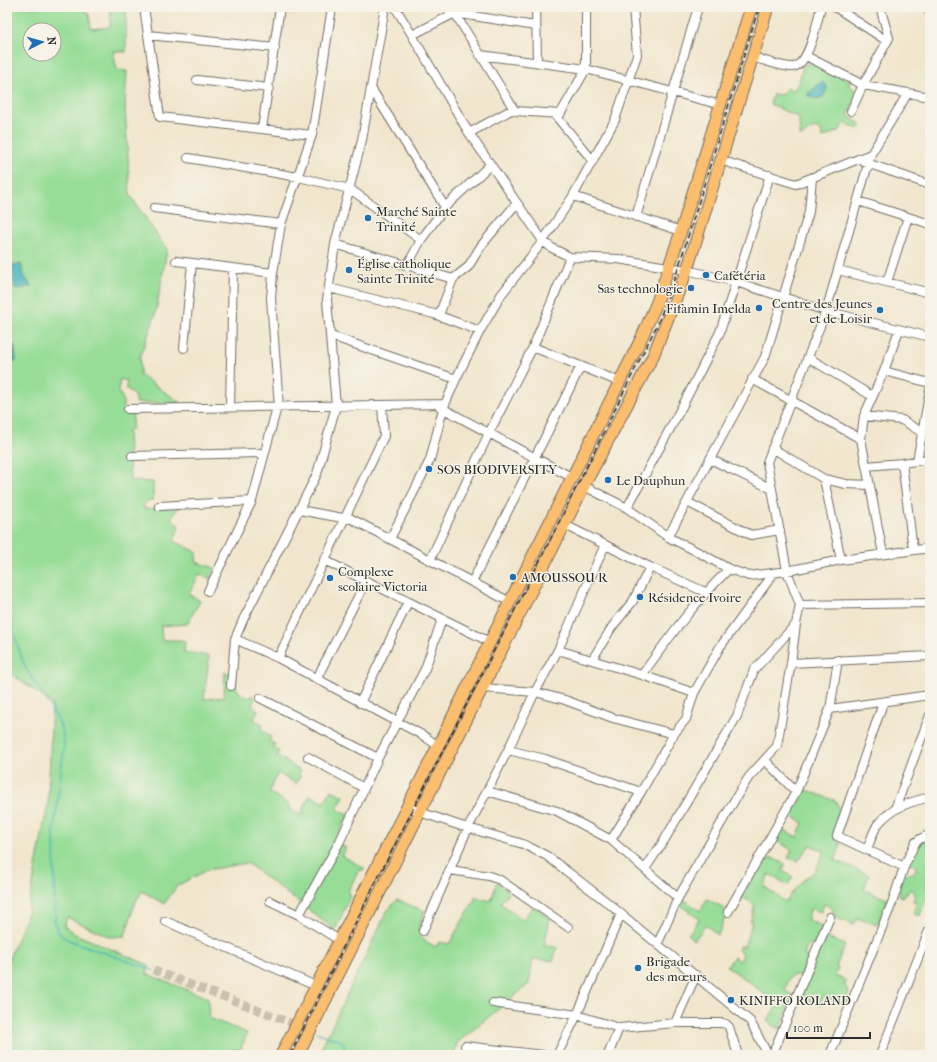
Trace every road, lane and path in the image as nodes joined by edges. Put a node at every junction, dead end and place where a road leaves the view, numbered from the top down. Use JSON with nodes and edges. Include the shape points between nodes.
{"nodes":[{"id":1,"x":144,"y":7,"type":"edge"},
{"id":2,"x":280,"y":7,"type":"edge"},
{"id":3,"x":332,"y":7,"type":"edge"},
{"id":4,"x":385,"y":7,"type":"edge"},
{"id":5,"x":395,"y":7,"type":"edge"},
{"id":6,"x":536,"y":7,"type":"edge"},
{"id":7,"x":586,"y":7,"type":"edge"},
{"id":8,"x":633,"y":7,"type":"edge"},
{"id":9,"x":698,"y":7,"type":"edge"},
{"id":10,"x":751,"y":7,"type":"edge"},
{"id":11,"x":768,"y":7,"type":"edge"},
{"id":12,"x":821,"y":7,"type":"edge"},
{"id":13,"x":835,"y":7,"type":"edge"},
{"id":14,"x":880,"y":7,"type":"edge"},
{"id":15,"x":928,"y":7,"type":"edge"},
{"id":16,"x":453,"y":10,"type":"edge"},
{"id":17,"x":930,"y":14,"type":"edge"},
{"id":18,"x":536,"y":26,"type":"junction"},
{"id":19,"x":148,"y":35,"type":"junction"},
{"id":20,"x":412,"y":35,"type":"junction"},
{"id":21,"x":887,"y":41,"type":"junction"},
{"id":22,"x":275,"y":48,"type":"junction"},
{"id":23,"x":480,"y":55,"type":"junction"},
{"id":24,"x":806,"y":56,"type":"junction"},
{"id":25,"x":752,"y":57,"type":"junction"},
{"id":26,"x":536,"y":62,"type":"junction"},
{"id":27,"x":586,"y":69,"type":"junction"},
{"id":28,"x":197,"y":80,"type":"dead end"},
{"id":29,"x":628,"y":81,"type":"junction"},
{"id":30,"x":863,"y":84,"type":"junction"},
{"id":31,"x":269,"y":88,"type":"junction"},
{"id":32,"x":370,"y":88,"type":"junction"},
{"id":33,"x":673,"y":92,"type":"junction"},
{"id":34,"x":908,"y":93,"type":"junction"},
{"id":35,"x":930,"y":97,"type":"edge"},
{"id":36,"x":721,"y":104,"type":"junction"},
{"id":37,"x":512,"y":108,"type":"junction"},
{"id":38,"x":851,"y":111,"type":"dead end"},
{"id":39,"x":557,"y":116,"type":"junction"},
{"id":40,"x":262,"y":129,"type":"junction"},
{"id":41,"x":469,"y":134,"type":"junction"},
{"id":42,"x":312,"y":135,"type":"junction"},
{"id":43,"x":872,"y":154,"type":"junction"},
{"id":44,"x":188,"y":158,"type":"dead end"},
{"id":45,"x":720,"y":160,"type":"junction"},
{"id":46,"x":857,"y":160,"type":"junction"},
{"id":47,"x":593,"y":161,"type":"junction"},
{"id":48,"x":869,"y":164,"type":"junction"},
{"id":49,"x":490,"y":165,"type":"junction"},
{"id":50,"x":770,"y":176,"type":"junction"},
{"id":51,"x":298,"y":177,"type":"junction"},
{"id":52,"x":812,"y":178,"type":"junction"},
{"id":53,"x":930,"y":185,"type":"edge"},
{"id":54,"x":350,"y":189,"type":"junction"},
{"id":55,"x":573,"y":196,"type":"junction"},
{"id":56,"x":858,"y":200,"type":"junction"},
{"id":57,"x":516,"y":204,"type":"junction"},
{"id":58,"x":445,"y":207,"type":"junction"},
{"id":59,"x":154,"y":208,"type":"dead end"},
{"id":60,"x":908,"y":217,"type":"junction"},
{"id":61,"x":636,"y":218,"type":"junction"},
{"id":62,"x":281,"y":224,"type":"junction"},
{"id":63,"x":930,"y":224,"type":"edge"},
{"id":64,"x":681,"y":231,"type":"junction"},
{"id":65,"x":421,"y":240,"type":"junction"},
{"id":66,"x":543,"y":241,"type":"junction"},
{"id":67,"x":335,"y":244,"type":"junction"},
{"id":68,"x":677,"y":244,"type":"junction"},
{"id":69,"x":693,"y":248,"type":"junction"},
{"id":70,"x":570,"y":257,"type":"junction"},
{"id":71,"x":176,"y":261,"type":"dead end"},
{"id":72,"x":192,"y":263,"type":"junction"},
{"id":73,"x":408,"y":266,"type":"junction"},
{"id":74,"x":233,"y":268,"type":"junction"},
{"id":75,"x":669,"y":268,"type":"junction"},
{"id":76,"x":686,"y":270,"type":"junction"},
{"id":77,"x":838,"y":270,"type":"junction"},
{"id":78,"x":273,"y":272,"type":"junction"},
{"id":79,"x":453,"y":279,"type":"junction"},
{"id":80,"x":736,"y":282,"type":"junction"},
{"id":81,"x":887,"y":282,"type":"junction"},
{"id":82,"x":329,"y":288,"type":"junction"},
{"id":83,"x":930,"y":293,"type":"edge"},
{"id":84,"x":783,"y":296,"type":"junction"},
{"id":85,"x":826,"y":311,"type":"junction"},
{"id":86,"x":439,"y":315,"type":"junction"},
{"id":87,"x":899,"y":330,"type":"junction"},
{"id":88,"x":480,"y":331,"type":"junction"},
{"id":89,"x":331,"y":336,"type":"junction"},
{"id":90,"x":930,"y":337,"type":"edge"},
{"id":91,"x":533,"y":347,"type":"junction"},
{"id":92,"x":184,"y":348,"type":"dead end"},
{"id":93,"x":809,"y":358,"type":"junction"},
{"id":94,"x":580,"y":366,"type":"junction"},
{"id":95,"x":884,"y":371,"type":"junction"},
{"id":96,"x":456,"y":379,"type":"junction"},
{"id":97,"x":752,"y":379,"type":"junction"},
{"id":98,"x":620,"y":382,"type":"junction"},
{"id":99,"x":930,"y":383,"type":"edge"},
{"id":100,"x":930,"y":390,"type":"edge"},
{"id":101,"x":872,"y":396,"type":"junction"},
{"id":102,"x":791,"y":401,"type":"junction"},
{"id":103,"x":382,"y":405,"type":"junction"},
{"id":104,"x":336,"y":406,"type":"junction"},
{"id":105,"x":278,"y":407,"type":"junction"},
{"id":106,"x":444,"y":407,"type":"junction"},
{"id":107,"x":230,"y":408,"type":"junction"},
{"id":108,"x":128,"y":409,"type":"dead end"},
{"id":109,"x":864,"y":416,"type":"junction"},
{"id":110,"x":489,"y":433,"type":"junction"},
{"id":111,"x":923,"y":434,"type":"junction"},
{"id":112,"x":861,"y":439,"type":"junction"},
{"id":113,"x":772,"y":448,"type":"junction"},
{"id":114,"x":264,"y":453,"type":"junction"},
{"id":115,"x":132,"y":456,"type":"dead end"},
{"id":116,"x":534,"y":458,"type":"junction"},
{"id":117,"x":710,"y":459,"type":"junction"},
{"id":118,"x":930,"y":459,"type":"edge"},
{"id":119,"x":917,"y":461,"type":"junction"},
{"id":120,"x":902,"y":463,"type":"junction"},
{"id":121,"x":866,"y":466,"type":"junction"},
{"id":122,"x":571,"y":477,"type":"junction"},
{"id":123,"x":824,"y":478,"type":"junction"},
{"id":124,"x":584,"y":486,"type":"junction"},
{"id":125,"x":870,"y":486,"type":"junction"},
{"id":126,"x":772,"y":489,"type":"junction"},
{"id":127,"x":252,"y":501,"type":"junction"},
{"id":128,"x":687,"y":502,"type":"junction"},
{"id":129,"x":159,"y":506,"type":"dead end"},
{"id":130,"x":627,"y":508,"type":"junction"},
{"id":131,"x":298,"y":510,"type":"junction"},
{"id":132,"x":348,"y":518,"type":"junction"},
{"id":133,"x":565,"y":526,"type":"junction"},
{"id":134,"x":780,"y":530,"type":"junction"},
{"id":135,"x":668,"y":537,"type":"junction"},
{"id":136,"x":390,"y":539,"type":"junction"},
{"id":137,"x":605,"y":545,"type":"junction"},
{"id":138,"x":930,"y":548,"type":"edge"},
{"id":139,"x":913,"y":549,"type":"junction"},
{"id":140,"x":883,"y":554,"type":"junction"},
{"id":141,"x":324,"y":560,"type":"junction"},
{"id":142,"x":430,"y":560,"type":"junction"},
{"id":143,"x":841,"y":560,"type":"junction"},
{"id":144,"x":528,"y":565,"type":"junction"},
{"id":145,"x":650,"y":567,"type":"junction"},
{"id":146,"x":729,"y":569,"type":"junction"},
{"id":147,"x":787,"y":571,"type":"junction"},
{"id":148,"x":542,"y":572,"type":"junction"},
{"id":149,"x":774,"y":573,"type":"junction"},
{"id":150,"x":366,"y":581,"type":"junction"},
{"id":151,"x":472,"y":582,"type":"junction"},
{"id":152,"x":208,"y":591,"type":"dead end"},
{"id":153,"x":705,"y":592,"type":"junction"},
{"id":154,"x":408,"y":602,"type":"junction"},
{"id":155,"x":510,"y":602,"type":"junction"},
{"id":156,"x":930,"y":603,"type":"edge"},
{"id":157,"x":800,"y":605,"type":"junction"},
{"id":158,"x":442,"y":619,"type":"junction"},
{"id":159,"x":796,"y":624,"type":"junction"},
{"id":160,"x":235,"y":639,"type":"junction"},
{"id":161,"x":490,"y":642,"type":"junction"},
{"id":162,"x":558,"y":650,"type":"junction"},
{"id":163,"x":930,"y":656,"type":"edge"},
{"id":164,"x":278,"y":658,"type":"junction"},
{"id":165,"x":592,"y":660,"type":"junction"},
{"id":166,"x":838,"y":660,"type":"junction"},
{"id":167,"x":791,"y":663,"type":"junction"},
{"id":168,"x":642,"y":675,"type":"junction"},
{"id":169,"x":317,"y":678,"type":"junction"},
{"id":170,"x":231,"y":686,"type":"dead end"},
{"id":171,"x":483,"y":688,"type":"junction"},
{"id":172,"x":535,"y":692,"type":"junction"},
{"id":173,"x":694,"y":693,"type":"junction"},
{"id":174,"x":930,"y":695,"type":"edge"},
{"id":175,"x":260,"y":698,"type":"dead end"},
{"id":176,"x":360,"y":703,"type":"junction"},
{"id":177,"x":883,"y":703,"type":"junction"},
{"id":178,"x":830,"y":709,"type":"junction"},
{"id":179,"x":930,"y":715,"type":"edge"},
{"id":180,"x":397,"y":722,"type":"junction"},
{"id":181,"x":674,"y":734,"type":"junction"},
{"id":182,"x":441,"y":742,"type":"junction"},
{"id":183,"x":454,"y":744,"type":"junction"},
{"id":184,"x":508,"y":750,"type":"junction"},
{"id":185,"x":308,"y":757,"type":"dead end"},
{"id":186,"x":378,"y":758,"type":"junction"},
{"id":187,"x":765,"y":760,"type":"junction"},
{"id":188,"x":364,"y":788,"type":"junction"},
{"id":189,"x":487,"y":791,"type":"junction"},
{"id":190,"x":641,"y":792,"type":"junction"},
{"id":191,"x":796,"y":792,"type":"junction"},
{"id":192,"x":930,"y":797,"type":"edge"},
{"id":193,"x":407,"y":806,"type":"junction"},
{"id":194,"x":895,"y":809,"type":"junction"},
{"id":195,"x":420,"y":812,"type":"junction"},
{"id":196,"x":468,"y":828,"type":"junction"},
{"id":197,"x":930,"y":834,"type":"edge"},
{"id":198,"x":611,"y":840,"type":"junction"},
{"id":199,"x":867,"y":850,"type":"junction"},
{"id":200,"x":904,"y":867,"type":"junction"},
{"id":201,"x":645,"y":869,"type":"junction"},
{"id":202,"x":450,"y":870,"type":"junction"},
{"id":203,"x":368,"y":883,"type":"junction"},
{"id":204,"x":381,"y":890,"type":"junction"},
{"id":205,"x":678,"y":898,"type":"junction"},
{"id":206,"x":270,"y":901,"type":"dead end"},
{"id":207,"x":728,"y":912,"type":"dead end"},
{"id":208,"x":621,"y":914,"type":"junction"},
{"id":209,"x":299,"y":915,"type":"junction"},
{"id":210,"x":830,"y":917,"type":"dead end"},
{"id":211,"x":165,"y":921,"type":"dead end"},
{"id":212,"x":568,"y":927,"type":"dead end"},
{"id":213,"x":930,"y":928,"type":"edge"},
{"id":214,"x":423,"y":931,"type":"dead end"},
{"id":215,"x":339,"y":940,"type":"junction"},
{"id":216,"x":658,"y":943,"type":"junction"},
{"id":217,"x":696,"y":975,"type":"junction"},
{"id":218,"x":316,"y":986,"type":"junction"},
{"id":219,"x":493,"y":1003,"type":"dead end"},
{"id":220,"x":576,"y":1014,"type":"junction"},
{"id":221,"x":675,"y":1023,"type":"junction"},
{"id":222,"x":619,"y":1028,"type":"junction"},
{"id":223,"x":465,"y":1046,"type":"dead end"},
{"id":224,"x":282,"y":1055,"type":"edge"},
{"id":225,"x":298,"y":1055,"type":"edge"},
{"id":226,"x":543,"y":1055,"type":"edge"},
{"id":227,"x":556,"y":1055,"type":"edge"},
{"id":228,"x":608,"y":1055,"type":"edge"},
{"id":229,"x":738,"y":1055,"type":"edge"},
{"id":230,"x":768,"y":1055,"type":"edge"},
{"id":231,"x":772,"y":1055,"type":"edge"},
{"id":232,"x":830,"y":1055,"type":"edge"},
{"id":233,"x":880,"y":1055,"type":"edge"}],
"edges":[{"from":1,"to":19,"type":"street"},
{"from":2,"to":22,"type":"street"},
{"from":3,"to":42,"type":"street"},
{"from":4,"to":32,"type":"street"},
{"from":5,"to":20,"type":"street"},
{"from":6,"to":18,"type":"street"},
{"from":7,"to":27,"type":"street"},
{"from":8,"to":29,"type":"street","via":[[637,54]]},
{"from":9,"to":33,"type":"street"},
{"from":10,"to":36,"type":"main road"},
{"from":11,"to":25,"type":"main road"},
{"from":12,"to":24,"type":"street"},
{"from":13,"to":21,"type":"street"},
{"from":14,"to":21,"type":"street","via":[[889,38]]},
{"from":15,"to":17,"type":"street"},
{"from":16,"to":18,"type":"street"},
{"from":16,"to":20,"type":"street"},
{"from":16,"to":23,"type":"street"},
{"from":18,"to":26,"type":"street"},
{"from":19,"to":22,"type":"street"},
{"from":19,"to":40,"type":"street","via":[[160,117]]},
{"from":20,"to":41,"type":"street"},
{"from":21,"to":30,"type":"street"},
{"from":22,"to":31,"type":"street"},
{"from":23,"to":26,"type":"street"},
{"from":23,"to":37,"type":"street"},
{"from":24,"to":25,"type":"street","via":[[800,64],[792,67]]},
{"from":24,"to":30,"type":"street"},
{"from":25,"to":45,"type":"main road"},
{"from":26,"to":27,"type":"street"},
{"from":27,"to":29,"type":"street"},
{"from":27,"to":39,"type":"street"},
{"from":28,"to":31,"type":"street"},
{"from":29,"to":33,"type":"street"},
{"from":29,"to":47,"type":"street","via":[[615,120]]},
{"from":30,"to":34,"type":"street"},
{"from":30,"to":38,"type":"street"},
{"from":31,"to":40,"type":"street"},
{"from":32,"to":54,"type":"street","via":[[362,140]]},
{"from":32,"to":58,"type":"street"},
{"from":33,"to":36,"type":"street"},
{"from":33,"to":61,"type":"street"},
{"from":34,"to":35,"type":"street"},
{"from":34,"to":43,"type":"street"},
{"from":36,"to":64,"type":"main road"},
{"from":37,"to":39,"type":"street","via":[[515,111]]},
{"from":37,"to":41,"type":"street"},
{"from":39,"to":47,"type":"street"},
{"from":40,"to":42,"type":"street"},
{"from":41,"to":49,"type":"street"},
{"from":42,"to":51,"type":"street"},
{"from":43,"to":46,"type":"street"},
{"from":43,"to":48,"type":"street"},
{"from":44,"to":51,"type":"street"},
{"from":45,"to":50,"type":"street"},
{"from":45,"to":69,"type":"main road"},
{"from":46,"to":48,"type":"street"},
{"from":46,"to":52,"type":"street"},
{"from":47,"to":55,"type":"street"},
{"from":48,"to":53,"type":"street"},
{"from":48,"to":56,"type":"street"},
{"from":49,"to":57,"type":"street"},
{"from":49,"to":58,"type":"street"},
{"from":50,"to":52,"type":"street","via":[[796,184]]},
{"from":50,"to":80,"type":"street"},
{"from":51,"to":54,"type":"street"},
{"from":51,"to":62,"type":"street"},
{"from":52,"to":84,"type":"street","via":[[809,212]]},
{"from":54,"to":65,"type":"street"},
{"from":54,"to":67,"type":"street"},
{"from":55,"to":61,"type":"street"},
{"from":55,"to":66,"type":"street"},
{"from":56,"to":60,"type":"street"},
{"from":56,"to":77,"type":"street"},
{"from":57,"to":66,"type":"street"},
{"from":57,"to":79,"type":"street","via":[[481,246],[468,267]]},
{"from":58,"to":65,"type":"street"},
{"from":59,"to":62,"type":"street"},
{"from":60,"to":63,"type":"street"},
{"from":60,"to":81,"type":"street"},
{"from":61,"to":64,"type":"street"},
{"from":62,"to":78,"type":"street"},
{"from":64,"to":68,"type":"main road"},
{"from":65,"to":73,"type":"street"},
{"from":66,"to":70,"type":"street"},
{"from":66,"to":88,"type":"street","via":[[501,295]]},
{"from":67,"to":73,"type":"street"},
{"from":67,"to":82,"type":"street"},
{"from":68,"to":69,"type":"main road"},
{"from":68,"to":75,"type":"main road"},
{"from":69,"to":76,"type":"main road"},
{"from":70,"to":75,"type":"street","via":[[618,259]]},
{"from":70,"to":91,"type":"street"},
{"from":71,"to":72,"type":"street"},
{"from":72,"to":74,"type":"street"},
{"from":72,"to":92,"type":"street"},
{"from":73,"to":79,"type":"street"},
{"from":74,"to":78,"type":"street"},
{"from":74,"to":107,"type":"street"},
{"from":75,"to":76,"type":"street"},
{"from":75,"to":98,"type":"main road","via":[[649,320]]},
{"from":76,"to":80,"type":"street"},
{"from":76,"to":124,"type":"main road","via":[[653,356]]},
{"from":77,"to":81,"type":"street"},
{"from":77,"to":85,"type":"street"},
{"from":78,"to":105,"type":"street","via":[[271,298]]},
{"from":79,"to":86,"type":"street"},
{"from":80,"to":84,"type":"street"},
{"from":80,"to":130,"type":"street","via":[[720,332]]},
{"from":81,"to":83,"type":"street"},
{"from":82,"to":86,"type":"street"},
{"from":82,"to":89,"type":"street","via":[[327,300]]},
{"from":84,"to":85,"type":"street"},
{"from":84,"to":97,"type":"street","via":[[765,356]]},
{"from":85,"to":87,"type":"street"},
{"from":85,"to":93,"type":"street"},
{"from":86,"to":88,"type":"street"},
{"from":87,"to":90,"type":"street"},
{"from":87,"to":95,"type":"street"},
{"from":88,"to":96,"type":"street"},
{"from":89,"to":96,"type":"street"},
{"from":89,"to":104,"type":"street"},
{"from":91,"to":94,"type":"street"},
{"from":91,"to":110,"type":"street"},
{"from":93,"to":101,"type":"street"},
{"from":93,"to":102,"type":"street"},
{"from":94,"to":98,"type":"street"},
{"from":94,"to":116,"type":"street"},
{"from":95,"to":99,"type":"street"},
{"from":95,"to":101,"type":"street"},
{"from":96,"to":106,"type":"street"},
{"from":97,"to":102,"type":"street"},
{"from":97,"to":117,"type":"street"},
{"from":98,"to":122,"type":"main road"},
{"from":100,"to":111,"type":"street"},
{"from":101,"to":109,"type":"street"},
{"from":102,"to":112,"type":"street"},
{"from":102,"to":113,"type":"street"},
{"from":103,"to":104,"type":"street"},
{"from":103,"to":106,"type":"street"},
{"from":103,"to":132,"type":"street","via":[[384,436]]},
{"from":104,"to":105,"type":"street"},
{"from":104,"to":131,"type":"street","via":[[317,474]]},
{"from":105,"to":107,"type":"street"},
{"from":105,"to":114,"type":"street"},
{"from":106,"to":110,"type":"street"},
{"from":106,"to":136,"type":"street","via":[[430,460]]},
{"from":107,"to":108,"type":"street"},
{"from":109,"to":111,"type":"street","via":[[902,420]]},
{"from":109,"to":112,"type":"street"},
{"from":110,"to":116,"type":"street"},
{"from":110,"to":142,"type":"street"},
{"from":111,"to":119,"type":"street"},
{"from":112,"to":121,"type":"street"},
{"from":113,"to":123,"type":"street"},
{"from":113,"to":126,"type":"street","via":[[767,462]]},
{"from":114,"to":115,"type":"street"},
{"from":114,"to":127,"type":"street"},
{"from":116,"to":122,"type":"street"},
{"from":116,"to":151,"type":"street"},
{"from":117,"to":126,"type":"street"},
{"from":117,"to":128,"type":"street"},
{"from":118,"to":119,"type":"street"},
{"from":119,"to":120,"type":"street"},
{"from":120,"to":121,"type":"street"},
{"from":120,"to":139,"type":"street"},
{"from":121,"to":125,"type":"street"},
{"from":122,"to":144,"type":"main road"},
{"from":123,"to":125,"type":"street","via":[[846,484]]},
{"from":123,"to":143,"type":"street"},
{"from":124,"to":130,"type":"street"},
{"from":124,"to":133,"type":"main road"},
{"from":125,"to":140,"type":"street"},
{"from":126,"to":134,"type":"street"},
{"from":127,"to":129,"type":"street"},
{"from":127,"to":152,"type":"street"},
{"from":128,"to":134,"type":"street","via":[[751,534]]},
{"from":128,"to":135,"type":"street"},
{"from":130,"to":135,"type":"street"},
{"from":131,"to":132,"type":"street"},
{"from":131,"to":160,"type":"street"},
{"from":132,"to":136,"type":"street"},
{"from":132,"to":141,"type":"street"},
{"from":133,"to":137,"type":"street"},
{"from":133,"to":148,"type":"main road"},
{"from":134,"to":147,"type":"street"},
{"from":135,"to":146,"type":"street"},
{"from":136,"to":142,"type":"street"},
{"from":137,"to":145,"type":"street"},
{"from":137,"to":162,"type":"street"},
{"from":138,"to":139,"type":"street"},
{"from":139,"to":140,"type":"street"},
{"from":140,"to":143,"type":"street"},
{"from":141,"to":150,"type":"street"},
{"from":141,"to":164,"type":"street"},
{"from":142,"to":151,"type":"street"},
{"from":143,"to":147,"type":"street"},
{"from":144,"to":148,"type":"main road"},
{"from":144,"to":155,"type":"main road"},
{"from":145,"to":153,"type":"street"},
{"from":145,"to":165,"type":"street","via":[[633,601],[612,627]]},
{"from":146,"to":149,"type":"street","via":[[749,576]]},
{"from":146,"to":153,"type":"street"},
{"from":147,"to":149,"type":"street"},
{"from":147,"to":157,"type":"street"},
{"from":148,"to":171,"type":"main road"},
{"from":149,"to":173,"type":"street","via":[[720,647]]},
{"from":150,"to":154,"type":"street"},
{"from":150,"to":169,"type":"street"},
{"from":151,"to":155,"type":"street"},
{"from":153,"to":168,"type":"street"},
{"from":154,"to":158,"type":"street"},
{"from":154,"to":176,"type":"street"},
{"from":155,"to":161,"type":"main road"},
{"from":156,"to":157,"type":"street"},
{"from":157,"to":159,"type":"street"},
{"from":158,"to":161,"type":"street"},
{"from":158,"to":180,"type":"street","via":[[425,669]]},
{"from":159,"to":167,"type":"street"},
{"from":159,"to":201,"type":"street","via":[[754,670],[737,716]]},
{"from":160,"to":164,"type":"street"},
{"from":160,"to":170,"type":"street"},
{"from":161,"to":182,"type":"main road"},
{"from":162,"to":165,"type":"street"},
{"from":162,"to":172,"type":"street"},
{"from":163,"to":166,"type":"street"},
{"from":164,"to":169,"type":"street"},
{"from":165,"to":168,"type":"street"},
{"from":166,"to":167,"type":"street"},
{"from":166,"to":178,"type":"street"},
{"from":167,"to":187,"type":"street","via":[[777,746]]},
{"from":168,"to":173,"type":"street"},
{"from":169,"to":176,"type":"street"},
{"from":171,"to":172,"type":"street"},
{"from":171,"to":183,"type":"main road"},
{"from":172,"to":181,"type":"street","via":[[613,718]]},
{"from":172,"to":184,"type":"street"},
{"from":173,"to":181,"type":"street","via":[[686,719]]},
{"from":174,"to":177,"type":"street"},
{"from":175,"to":186,"type":"street"},
{"from":176,"to":180,"type":"street"},
{"from":177,"to":178,"type":"street"},
{"from":177,"to":199,"type":"street","via":[[837,836]]},
{"from":178,"to":191,"type":"street"},
{"from":179,"to":194,"type":"street"},
{"from":180,"to":182,"type":"street"},
{"from":180,"to":186,"type":"street"},
{"from":181,"to":190,"type":"street"},
{"from":182,"to":183,"type":"main road"},
{"from":182,"to":193,"type":"main road"},
{"from":183,"to":195,"type":"main road"},
{"from":184,"to":189,"type":"street"},
{"from":184,"to":190,"type":"street","via":[[545,759]]},
{"from":185,"to":188,"type":"street"},
{"from":186,"to":188,"type":"street"},
{"from":187,"to":191,"type":"street"},
{"from":187,"to":205,"type":"street","via":[[738,794]]},
{"from":188,"to":209,"type":"street","via":[[340,841]]},
{"from":189,"to":196,"type":"street"},
{"from":189,"to":198,"type":"street","via":[[557,811]]},
{"from":190,"to":198,"type":"street"},
{"from":191,"to":207,"type":"street"},
{"from":192,"to":194,"type":"street","via":[[907,802]]},
{"from":193,"to":195,"type":"street"},
{"from":193,"to":203,"type":"main road"},
{"from":194,"to":199,"type":"street","via":[[877,825]]},
{"from":195,"to":196,"type":"street"},
{"from":195,"to":204,"type":"main road"},
{"from":196,"to":202,"type":"street"},
{"from":196,"to":208,"type":"street","via":[[523,844],[547,856]]},
{"from":197,"to":200,"type":"street","via":[[915,843]]},
{"from":198,"to":201,"type":"street"},
{"from":199,"to":200,"type":"street"},
{"from":200,"to":232,"type":"street","via":[[892,903]]},
{"from":201,"to":205,"type":"street"},
{"from":202,"to":212,"type":"street","via":[[500,880]]},
{"from":202,"to":214,"type":"street"},
{"from":203,"to":204,"type":"main road"},
{"from":203,"to":215,"type":"main road"},
{"from":204,"to":225,"type":"main road"},
{"from":205,"to":216,"type":"street"},
{"from":206,"to":209,"type":"street"},
{"from":208,"to":216,"type":"street"},
{"from":208,"to":220,"type":"street"},
{"from":209,"to":215,"type":"street"},
{"from":210,"to":231,"type":"street"},
{"from":211,"to":218,"type":"street"},
{"from":213,"to":233,"type":"street"},
{"from":215,"to":218,"type":"main road"},
{"from":216,"to":217,"type":"street"},
{"from":217,"to":221,"type":"street"},
{"from":217,"to":230,"type":"street","via":[[750,1021]]},
{"from":218,"to":224,"type":"main road"},
{"from":219,"to":220,"type":"street"},
{"from":220,"to":222,"type":"street"},
{"from":220,"to":227,"type":"street"},
{"from":221,"to":222,"type":"street"},
{"from":221,"to":229,"type":"street","via":[[726,1024]]},
{"from":222,"to":228,"type":"street"},
{"from":223,"to":226,"type":"street"}]}
